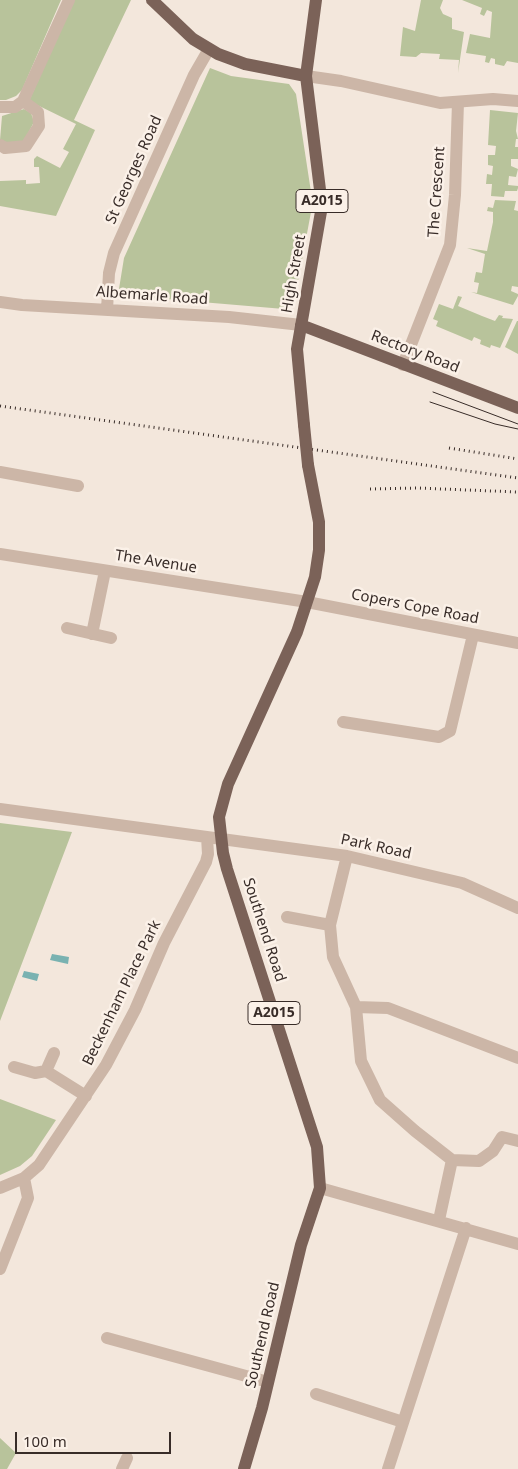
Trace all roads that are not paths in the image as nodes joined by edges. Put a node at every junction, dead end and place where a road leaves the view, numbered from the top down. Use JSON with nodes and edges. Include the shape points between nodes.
{"nodes":[{"id":1,"x":69,"y":0,"type":"edge"},
{"id":2,"x":152,"y":0,"type":"edge"},
{"id":3,"x":316,"y":0,"type":"edge"},
{"id":4,"x":209,"y":49,"type":"junction"},
{"id":5,"x":306,"y":76,"type":"junction"},
{"id":6,"x":23,"y":101,"type":"junction"},
{"id":7,"x":458,"y":102,"type":"junction"},
{"id":8,"x":518,"y":102,"type":"edge"},
{"id":9,"x":0,"y":108,"type":"edge"},
{"id":10,"x":0,"y":145,"type":"edge"},
{"id":11,"x":0,"y":302,"type":"edge"},
{"id":12,"x":107,"y":310,"type":"junction"},
{"id":13,"x":301,"y":325,"type":"junction"},
{"id":14,"x":403,"y":365,"type":"junction"},
{"id":15,"x":518,"y":408,"type":"edge"},
{"id":16,"x":308,"y":465,"type":"joint"},
{"id":17,"x":0,"y":472,"type":"edge"},
{"id":18,"x":78,"y":486,"type":"dead end"},
{"id":19,"x":0,"y":554,"type":"edge"},
{"id":20,"x":105,"y":571,"type":"junction"},
{"id":21,"x":307,"y":602,"type":"junction"},
{"id":22,"x":67,"y":628,"type":"dead end"},
{"id":23,"x":92,"y":634,"type":"junction"},
{"id":24,"x":473,"y":635,"type":"junction"},
{"id":25,"x":111,"y":638,"type":"dead end"},
{"id":26,"x":518,"y":643,"type":"edge"},
{"id":27,"x":343,"y":722,"type":"dead end"},
{"id":28,"x":0,"y":809,"type":"edge"},
{"id":29,"x":207,"y":837,"type":"junction"},
{"id":30,"x":221,"y":839,"type":"junction"},
{"id":31,"x":347,"y":856,"type":"junction"},
{"id":32,"x":518,"y":908,"type":"edge"},
{"id":33,"x":288,"y":917,"type":"dead end"},
{"id":34,"x":330,"y":925,"type":"junction"},
{"id":35,"x":356,"y":1006,"type":"junction"},
{"id":36,"x":54,"y":1053,"type":"dead end"},
{"id":37,"x":518,"y":1058,"type":"edge"},
{"id":38,"x":14,"y":1067,"type":"dead end"},
{"id":39,"x":46,"y":1071,"type":"junction"},
{"id":40,"x":86,"y":1096,"type":"junction"},
{"id":41,"x":518,"y":1141,"type":"edge"},
{"id":42,"x":452,"y":1160,"type":"junction"},
{"id":43,"x":24,"y":1178,"type":"junction"},
{"id":44,"x":0,"y":1188,"type":"edge"},
{"id":45,"x":320,"y":1188,"type":"junction"},
{"id":46,"x":439,"y":1220,"type":"junction"},
{"id":47,"x":466,"y":1228,"type":"junction"},
{"id":48,"x":518,"y":1244,"type":"edge"},
{"id":49,"x":0,"y":1269,"type":"edge"},
{"id":50,"x":106,"y":1338,"type":"dead end"},
{"id":51,"x":268,"y":1382,"type":"junction"},
{"id":52,"x":316,"y":1394,"type":"dead end"},
{"id":53,"x":403,"y":1422,"type":"junction"},
{"id":54,"x":244,"y":1469,"type":"edge"},
{"id":55,"x":388,"y":1469,"type":"edge"}],
"edges":[{"from":1,"to":6,"type":"street"},
{"from":2,"to":4,"type":"main road","via":[[186,33]]},
{"from":3,"to":5,"type":"main road","name":"High Street","number":"A2015"},
{"from":4,"to":5,"type":"main road","via":[[245,64]]},
{"from":4,"to":12,"type":"street","name":"St Georges Road","via":[[194,74],[114,253],[109,273]]},
{"from":5,"to":7,"type":"street","via":[[440,103]]},
{"from":5,"to":13,"type":"main road","name":"High Street","number":"A2015","via":[[322,206]]},
{"from":6,"to":9,"type":"street","via":[[15,107]]},
{"from":6,"to":10,"type":"street","via":[[38,112],[39,126],[26,146],[5,148]]},
{"from":7,"to":8,"type":"street","via":[[493,99]]},
{"from":7,"to":14,"type":"street","name":"The Crescent","via":[[452,234],[443,268]]},
{"from":11,"to":12,"type":"street","name":"Albemarle Road"},
{"from":12,"to":13,"type":"street","name":"Albemarle Road"},
{"from":13,"to":14,"type":"main road","name":"Rectory Road"},
{"from":13,"to":16,"type":"main road","name":"High Street","number":"A2015","bridge":true,"via":[[298,357]]},
{"from":14,"to":15,"type":"main road","name":"Rectory Road"},
{"from":16,"to":21,"type":"main road","name":"Southend Road","number":"A2015","via":[[319,522],[319,545],[315,577]]},
{"from":17,"to":18,"type":"street"},
{"from":19,"to":20,"type":"street","name":"The Avenue"},
{"from":20,"to":21,"type":"street","name":"The Avenue"},
{"from":20,"to":23,"type":"street"},
{"from":21,"to":24,"type":"street","name":"Copers Cope Road"},
{"from":21,"to":30,"type":"main road","name":"Southend Road","number":"A2015","via":[[272,691],[228,784],[219,812]]},
{"from":22,"to":23,"type":"street"},
{"from":23,"to":25,"type":"street"},
{"from":24,"to":26,"type":"street","name":"Copers Cope Road"},
{"from":24,"to":27,"type":"street","via":[[450,731],[439,737]]},
{"from":28,"to":29,"type":"street","name":"Park Road"},
{"from":29,"to":30,"type":"street","name":"Park Road"},
{"from":29,"to":40,"type":"street","name":"Beckenham Place Park","via":[[206,862],[164,943],[119,1042]]},
{"from":30,"to":31,"type":"street","name":"Park Road"},
{"from":30,"to":45,"type":"main road","name":"Southend Road","number":"A2015","via":[[234,890],[317,1147]]},
{"from":31,"to":32,"type":"street","name":"Park Road","via":[[462,883]]},
{"from":31,"to":34,"type":"street"},
{"from":33,"to":34,"type":"street"},
{"from":34,"to":35,"type":"street","via":[[333,957]]},
{"from":35,"to":37,"type":"street","via":[[388,1008]]},
{"from":35,"to":42,"type":"street","via":[[361,1061],[380,1100]]},
{"from":36,"to":39,"type":"street"},
{"from":38,"to":39,"type":"street","via":[[35,1073]]},
{"from":39,"to":40,"type":"street"},
{"from":40,"to":43,"type":"street","name":"Beckenham Place Park","via":[[46,1156]]},
{"from":41,"to":42,"type":"street","via":[[502,1137],[493,1151],[479,1161]]},
{"from":42,"to":46,"type":"street"},
{"from":43,"to":44,"type":"street","name":"Beckenham Place Park"},
{"from":43,"to":49,"type":"street","via":[[28,1198]]},
{"from":45,"to":46,"type":"street"},
{"from":45,"to":51,"type":"main road","name":"Southend Road","number":"A2015","via":[[300,1252]]},
{"from":46,"to":47,"type":"street"},
{"from":47,"to":48,"type":"street"},
{"from":47,"to":53,"type":"street"},
{"from":50,"to":51,"type":"street"},
{"from":51,"to":54,"type":"main road","name":"Southend Road","number":"A2015"},
{"from":52,"to":53,"type":"street"},
{"from":53,"to":55,"type":"street"}]}
